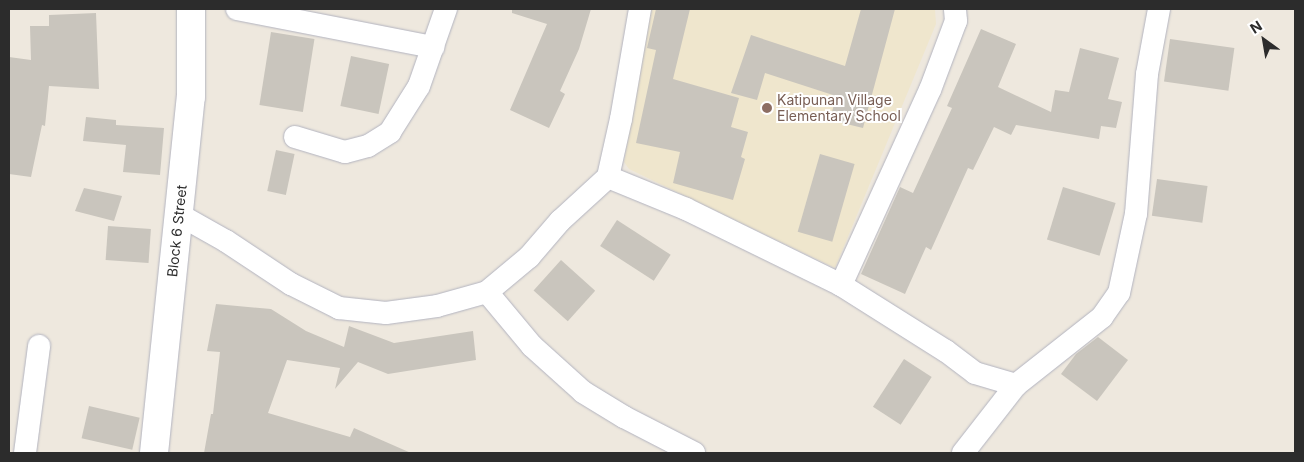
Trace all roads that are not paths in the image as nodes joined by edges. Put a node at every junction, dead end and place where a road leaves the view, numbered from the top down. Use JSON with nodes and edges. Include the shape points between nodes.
{"nodes":[{"id":1,"x":191,"y":9,"type":"edge"},
{"id":2,"x":237,"y":9,"type":"edge"},
{"id":3,"x":446,"y":9,"type":"edge"},
{"id":4,"x":640,"y":9,"type":"edge"},
{"id":5,"x":954,"y":9,"type":"edge"},
{"id":6,"x":1159,"y":9,"type":"edge"},
{"id":7,"x":434,"y":48,"type":"junction"},
{"id":8,"x":295,"y":137,"type":"dead end"},
{"id":9,"x":608,"y":176,"type":"junction"},
{"id":10,"x":178,"y":214,"type":"junction"},
{"id":11,"x":841,"y":285,"type":"junction"},
{"id":12,"x":487,"y":292,"type":"junction"},
{"id":13,"x":39,"y":346,"type":"dead end"},
{"id":14,"x":1016,"y":385,"type":"junction"},
{"id":15,"x":25,"y":453,"type":"edge"},
{"id":16,"x":154,"y":453,"type":"edge"},
{"id":17,"x":694,"y":453,"type":"edge"},
{"id":18,"x":963,"y":453,"type":"edge"}],
"edges":[{"from":1,"to":10,"type":"street","name":"Block 6 Street","via":[[191,97]]},
{"from":2,"to":7,"type":"street"},
{"from":3,"to":7,"type":"street"},
{"from":4,"to":9,"type":"street"},
{"from":5,"to":11,"type":"street","via":[[956,21],[930,90]]},
{"from":6,"to":14,"type":"street","via":[[1147,74],[1136,214],[1119,293],[1102,316]]},
{"from":7,"to":8,"type":"street","via":[[419,86],[390,132],[383,137],[368,146],[345,152]]},
{"from":9,"to":11,"type":"street","via":[[686,209]]},
{"from":9,"to":12,"type":"street","via":[[529,257]]},
{"from":10,"to":12,"type":"street","via":[[291,284],[339,308],[386,312],[437,306]]},
{"from":10,"to":16,"type":"street","name":"Block 6 Street"},
{"from":11,"to":14,"type":"street","via":[[975,373]]},
{"from":12,"to":17,"type":"street","via":[[532,346],[583,392]]},
{"from":13,"to":15,"type":"street"},
{"from":14,"to":18,"type":"street"}]}
